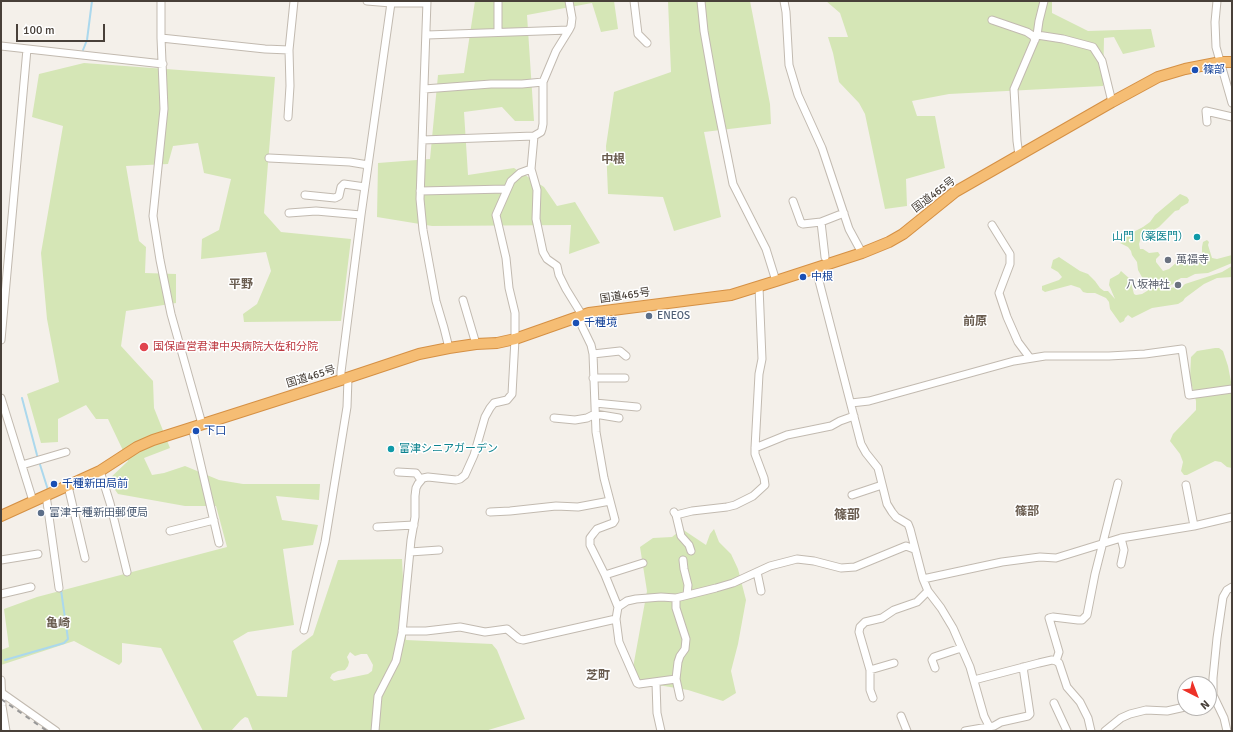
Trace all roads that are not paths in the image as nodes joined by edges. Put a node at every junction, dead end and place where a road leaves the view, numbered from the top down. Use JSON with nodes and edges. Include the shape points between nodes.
{"nodes":[{"id":1,"x":161,"y":1,"type":"edge"},
{"id":2,"x":294,"y":1,"type":"edge"},
{"id":3,"x":367,"y":1,"type":"edge"},
{"id":4,"x":498,"y":1,"type":"edge"},
{"id":5,"x":569,"y":1,"type":"edge"},
{"id":6,"x":634,"y":1,"type":"edge"},
{"id":7,"x":700,"y":1,"type":"edge"},
{"id":8,"x":784,"y":1,"type":"edge"},
{"id":9,"x":1044,"y":1,"type":"edge"},
{"id":10,"x":1217,"y":1,"type":"edge"},
{"id":11,"x":427,"y":2,"type":"edge"},
{"id":12,"x":391,"y":3,"type":"junction"},
{"id":13,"x":992,"y":20,"type":"dead end"},
{"id":14,"x":569,"y":30,"type":"junction"},
{"id":15,"x":498,"y":32,"type":"junction"},
{"id":16,"x":427,"y":35,"type":"junction"},
{"id":17,"x":1036,"y":37,"type":"junction"},
{"id":18,"x":161,"y":38,"type":"junction"},
{"id":19,"x":647,"y":43,"type":"dead end"},
{"id":20,"x":1,"y":46,"type":"edge"},
{"id":21,"x":27,"y":48,"type":"junction"},
{"id":22,"x":290,"y":50,"type":"junction"},
{"id":23,"x":1221,"y":62,"type":"junction"},
{"id":24,"x":1232,"y":62,"type":"edge"},
{"id":25,"x":163,"y":64,"type":"junction"},
{"id":26,"x":543,"y":82,"type":"junction"},
{"id":27,"x":424,"y":88,"type":"junction"},
{"id":28,"x":1112,"y":102,"type":"junction"},
{"id":29,"x":1232,"y":103,"type":"edge"},
{"id":30,"x":288,"y":117,"type":"dead end"},
{"id":31,"x":1232,"y":117,"type":"edge"},
{"id":32,"x":1207,"y":122,"type":"dead end"},
{"id":33,"x":534,"y":136,"type":"junction"},
{"id":34,"x":422,"y":140,"type":"junction"},
{"id":35,"x":1019,"y":155,"type":"junction"},
{"id":36,"x":269,"y":158,"type":"dead end"},
{"id":37,"x":368,"y":166,"type":"junction"},
{"id":38,"x":531,"y":169,"type":"junction"},
{"id":39,"x":365,"y":187,"type":"junction"},
{"id":40,"x":506,"y":189,"type":"junction"},
{"id":41,"x":420,"y":191,"type":"junction"},
{"id":42,"x":305,"y":195,"type":"dead end"},
{"id":43,"x":793,"y":201,"type":"dead end"},
{"id":44,"x":289,"y":213,"type":"dead end"},
{"id":45,"x":844,"y":213,"type":"junction"},
{"id":46,"x":361,"y":215,"type":"junction"},
{"id":47,"x":821,"y":222,"type":"junction"},
{"id":48,"x":992,"y":225,"type":"dead end"},
{"id":49,"x":862,"y":253,"type":"junction"},
{"id":50,"x":825,"y":257,"type":"dead end"},
{"id":51,"x":817,"y":268,"type":"junction"},
{"id":52,"x":776,"y":281,"type":"junction"},
{"id":53,"x":759,"y":287,"type":"junction"},
{"id":54,"x":463,"y":300,"type":"dead end"},
{"id":55,"x":580,"y":315,"type":"junction"},
{"id":56,"x":515,"y":339,"type":"junction"},
{"id":57,"x":1,"y":340,"type":"edge"},
{"id":58,"x":476,"y":344,"type":"junction"},
{"id":59,"x":449,"y":348,"type":"junction"},
{"id":60,"x":593,"y":354,"type":"junction"},
{"id":61,"x":626,"y":356,"type":"dead end"},
{"id":62,"x":1030,"y":358,"type":"junction"},
{"id":63,"x":594,"y":378,"type":"junction"},
{"id":64,"x":625,"y":378,"type":"dead end"},
{"id":65,"x":344,"y":379,"type":"junction"},
{"id":66,"x":1232,"y":389,"type":"edge"},
{"id":67,"x":1,"y":398,"type":"edge"},
{"id":68,"x":595,"y":403,"type":"junction"},
{"id":69,"x":851,"y":403,"type":"junction"},
{"id":70,"x":637,"y":407,"type":"dead end"},
{"id":71,"x":595,"y":414,"type":"junction"},
{"id":72,"x":854,"y":416,"type":"junction"},
{"id":73,"x":554,"y":418,"type":"dead end"},
{"id":74,"x":619,"y":418,"type":"dead end"},
{"id":75,"x":197,"y":426,"type":"junction"},
{"id":76,"x":755,"y":448,"type":"junction"},
{"id":77,"x":66,"y":452,"type":"dead end"},
{"id":78,"x":22,"y":465,"type":"junction"},
{"id":79,"x":100,"y":471,"type":"junction"},
{"id":80,"x":398,"y":472,"type":"dead end"},
{"id":81,"x":421,"y":480,"type":"junction"},
{"id":82,"x":1118,"y":482,"type":"dead end"},
{"id":83,"x":882,"y":485,"type":"junction"},
{"id":84,"x":68,"y":486,"type":"junction"},
{"id":85,"x":1186,"y":486,"type":"dead end"},
{"id":86,"x":46,"y":495,"type":"junction"},
{"id":87,"x":852,"y":495,"type":"dead end"},
{"id":88,"x":33,"y":501,"type":"junction"},
{"id":89,"x":610,"y":501,"type":"junction"},
{"id":90,"x":490,"y":512,"type":"dead end"},
{"id":91,"x":1,"y":516,"type":"edge"},
{"id":92,"x":1232,"y":517,"type":"edge"},
{"id":93,"x":214,"y":520,"type":"junction"},
{"id":94,"x":414,"y":525,"type":"junction"},
{"id":95,"x":1194,"y":526,"type":"junction"},
{"id":96,"x":377,"y":527,"type":"dead end"},
{"id":97,"x":170,"y":531,"type":"dead end"},
{"id":98,"x":1121,"y":538,"type":"junction"},
{"id":99,"x":1104,"y":542,"type":"junction"},
{"id":100,"x":219,"y":543,"type":"dead end"},
{"id":101,"x":914,"y":549,"type":"junction"},
{"id":102,"x":439,"y":550,"type":"dead end"},
{"id":103,"x":691,"y":551,"type":"dead end"},
{"id":104,"x":410,"y":552,"type":"junction"},
{"id":105,"x":38,"y":554,"type":"dead end"},
{"id":106,"x":85,"y":558,"type":"dead end"},
{"id":107,"x":1,"y":560,"type":"edge"},
{"id":108,"x":683,"y":560,"type":"dead end"},
{"id":109,"x":643,"y":563,"type":"dead end"},
{"id":110,"x":1121,"y":564,"type":"dead end"},
{"id":111,"x":127,"y":572,"type":"dead end"},
{"id":112,"x":757,"y":572,"type":"junction"},
{"id":113,"x":605,"y":575,"type":"junction"},
{"id":114,"x":923,"y":580,"type":"junction"},
{"id":115,"x":31,"y":587,"type":"dead end"},
{"id":116,"x":1232,"y":587,"type":"edge"},
{"id":117,"x":59,"y":588,"type":"dead end"},
{"id":118,"x":928,"y":590,"type":"junction"},
{"id":119,"x":761,"y":591,"type":"dead end"},
{"id":120,"x":1,"y":594,"type":"edge"},
{"id":121,"x":687,"y":595,"type":"junction"},
{"id":122,"x":676,"y":598,"type":"junction"},
{"id":123,"x":618,"y":607,"type":"junction"},
{"id":124,"x":616,"y":619,"type":"junction"},
{"id":125,"x":304,"y":630,"type":"dead end"},
{"id":126,"x":402,"y":631,"type":"junction"},
{"id":127,"x":962,"y":648,"type":"junction"},
{"id":128,"x":1056,"y":661,"type":"junction"},
{"id":129,"x":894,"y":663,"type":"dead end"},
{"id":130,"x":1023,"y":667,"type":"junction"},
{"id":131,"x":935,"y":668,"type":"dead end"},
{"id":132,"x":870,"y":670,"type":"junction"},
{"id":133,"x":1213,"y":676,"type":"edge"},
{"id":134,"x":676,"y":679,"type":"junction"},
{"id":135,"x":1,"y":680,"type":"edge"},
{"id":136,"x":974,"y":680,"type":"junction"},
{"id":137,"x":656,"y":683,"type":"junction"},
{"id":138,"x":2,"y":693,"type":"edge"},
{"id":139,"x":680,"y":697,"type":"dead end"},
{"id":140,"x":874,"y":698,"type":"dead end"},
{"id":141,"x":1054,"y":703,"type":"dead end"},
{"id":142,"x":1217,"y":704,"type":"edge"},
{"id":143,"x":1177,"y":710,"type":"edge"},
{"id":144,"x":901,"y":716,"type":"dead end"},
{"id":145,"x":993,"y":728,"type":"edge"},
{"id":146,"x":6,"y":731,"type":"edge"},
{"id":147,"x":56,"y":731,"type":"edge"},
{"id":148,"x":375,"y":731,"type":"edge"},
{"id":149,"x":661,"y":731,"type":"edge"},
{"id":150,"x":907,"y":731,"type":"edge"},
{"id":151,"x":964,"y":731,"type":"edge"},
{"id":152,"x":1067,"y":731,"type":"edge"},
{"id":153,"x":1091,"y":731,"type":"edge"},
{"id":154,"x":1105,"y":731,"type":"edge"},
{"id":155,"x":1227,"y":731,"type":"edge"}],
"edges":[{"from":1,"to":18,"type":"street"},
{"from":2,"to":22,"type":"street"},
{"from":3,"to":12,"type":"street"},
{"from":4,"to":15,"type":"street"},
{"from":5,"to":14,"type":"street","via":[[572,18]]},
{"from":6,"to":19,"type":"street","via":[[638,34]]},
{"from":7,"to":52,"type":"street","via":[[733,184],[766,249]]},
{"from":8,"to":45,"type":"street","via":[[789,65],[798,95],[822,148]]},
{"from":9,"to":17,"type":"street"},
{"from":10,"to":23,"type":"street","via":[[1216,47]]},
{"from":11,"to":12,"type":"street"},
{"from":11,"to":16,"type":"street"},
{"from":12,"to":37,"type":"street"},
{"from":13,"to":17,"type":"street"},
{"from":14,"to":15,"type":"street"},
{"from":14,"to":26,"type":"street","via":[[556,51]]},
{"from":15,"to":16,"type":"street"},
{"from":16,"to":27,"type":"street"},
{"from":17,"to":28,"type":"street","via":[[1063,39],[1093,47],[1102,60]]},
{"from":17,"to":35,"type":"street","via":[[1014,89]]},
{"from":18,"to":22,"type":"street"},
{"from":18,"to":25,"type":"street"},
{"from":20,"to":21,"type":"street"},
{"from":21,"to":25,"type":"street"},
{"from":21,"to":57,"type":"street"},
{"from":22,"to":30,"type":"street"},
{"from":23,"to":24,"type":"highway","name":"国道465号"},
{"from":23,"to":28,"type":"highway","name":"国道465号","via":[[1158,77]]},
{"from":23,"to":29,"type":"street"},
{"from":25,"to":75,"type":"street","via":[[163,122],[153,216],[171,314]]},
{"from":26,"to":27,"type":"street"},
{"from":26,"to":33,"type":"street","via":[[542,129]]},
{"from":27,"to":34,"type":"street"},
{"from":28,"to":35,"type":"highway","name":"国道465号"},
{"from":31,"to":32,"type":"street","via":[[1206,111]]},
{"from":33,"to":34,"type":"street"},
{"from":33,"to":38,"type":"street"},
{"from":34,"to":41,"type":"street"},
{"from":35,"to":49,"type":"highway","name":"国道465号","via":[[955,192],[903,234]]},
{"from":36,"to":37,"type":"street","via":[[350,162]]},
{"from":37,"to":39,"type":"street"},
{"from":38,"to":40,"type":"street","via":[[520,173],[510,181]]},
{"from":38,"to":55,"type":"street","via":[[537,190],[536,219],[543,252],[547,259],[558,266],[559,275]]},
{"from":39,"to":42,"type":"street","via":[[344,184],[338,197]]},
{"from":39,"to":46,"type":"street"},
{"from":40,"to":41,"type":"street"},
{"from":40,"to":56,"type":"street","via":[[496,215],[515,313]]},
{"from":41,"to":59,"type":"street","via":[[423,230],[436,302]]},
{"from":43,"to":47,"type":"street","via":[[801,223]]},
{"from":44,"to":46,"type":"street","via":[[316,211]]},
{"from":45,"to":47,"type":"street"},
{"from":45,"to":49,"type":"street","via":[[849,229]]},
{"from":46,"to":65,"type":"street","via":[[341,372]]},
{"from":47,"to":50,"type":"street"},
{"from":48,"to":62,"type":"street","via":[[1010,254],[1010,264],[999,293],[1018,342]]},
{"from":49,"to":51,"type":"highway","name":"国道465号"},
{"from":51,"to":52,"type":"highway","name":"国道465号"},
{"from":51,"to":69,"type":"street"},
{"from":52,"to":53,"type":"highway","name":"国道465号"},
{"from":53,"to":55,"type":"highway","name":"国道465号","via":[[731,295]]},
{"from":53,"to":76,"type":"street","via":[[762,359]]},
{"from":54,"to":58,"type":"street"},
{"from":55,"to":56,"type":"highway","name":"国道465号"},
{"from":55,"to":60,"type":"street"},
{"from":56,"to":58,"type":"highway","name":"国道465号"},
{"from":56,"to":81,"type":"street","via":[[512,394],[506,400],[494,403],[490,408],[465,475],[460,479],[428,477]]},
{"from":58,"to":59,"type":"highway","name":"国道465号"},
{"from":59,"to":65,"type":"highway","name":"国道465号","via":[[419,354]]},
{"from":60,"to":61,"type":"street","via":[[620,351]]},
{"from":60,"to":63,"type":"street"},
{"from":62,"to":66,"type":"street","via":[[1145,354],[1182,349],[1189,395]]},
{"from":62,"to":69,"type":"street","via":[[869,401]]},
{"from":63,"to":64,"type":"street"},
{"from":63,"to":68,"type":"street"},
{"from":65,"to":75,"type":"highway","name":"国道465号"},
{"from":65,"to":125,"type":"street","via":[[347,407],[322,557]]},
{"from":67,"to":78,"type":"street"},
{"from":68,"to":70,"type":"street"},
{"from":68,"to":71,"type":"street"},
{"from":69,"to":72,"type":"street"},
{"from":71,"to":73,"type":"street","via":[[575,420]]},
{"from":71,"to":74,"type":"street"},
{"from":71,"to":89,"type":"street","via":[[596,432]]},
{"from":72,"to":76,"type":"street","via":[[831,426],[788,435]]},
{"from":72,"to":83,"type":"street","via":[[861,444],[878,468]]},
{"from":75,"to":79,"type":"highway","name":"国道465号","via":[[136,447]]},
{"from":75,"to":93,"type":"street"},
{"from":76,"to":103,"type":"street","via":[[764,478],[765,485],[761,490],[727,507],[675,514],[681,536]]},
{"from":77,"to":78,"type":"street"},
{"from":78,"to":88,"type":"street"},
{"from":79,"to":84,"type":"highway","name":"国道465号"},
{"from":79,"to":111,"type":"street"},
{"from":80,"to":81,"type":"street","via":[[416,474]]},
{"from":81,"to":94,"type":"street","via":[[414,496]]},
{"from":82,"to":99,"type":"street"},
{"from":83,"to":87,"type":"street"},
{"from":83,"to":101,"type":"street","via":[[892,512],[908,524]]},
{"from":84,"to":86,"type":"highway","name":"国道465号"},
{"from":84,"to":106,"type":"street"},
{"from":85,"to":95,"type":"street"},
{"from":86,"to":88,"type":"highway","name":"国道465号"},
{"from":86,"to":117,"type":"street"},
{"from":88,"to":91,"type":"highway","name":"国道465号"},
{"from":89,"to":90,"type":"street","via":[[578,507],[556,506]]},
{"from":89,"to":113,"type":"street","via":[[615,520],[597,529],[590,538],[590,545]]},
{"from":92,"to":95,"type":"street"},
{"from":93,"to":97,"type":"street"},
{"from":93,"to":100,"type":"street"},
{"from":94,"to":96,"type":"street"},
{"from":94,"to":104,"type":"street"},
{"from":95,"to":98,"type":"street"},
{"from":98,"to":99,"type":"street"},
{"from":98,"to":110,"type":"street","via":[[1124,550]]},
{"from":99,"to":114,"type":"street","via":[[1056,558],[1040,557],[1002,562]]},
{"from":99,"to":128,"type":"street","via":[[1085,618],[1050,618],[1059,652]]},
{"from":101,"to":112,"type":"street","via":[[906,546],[855,567],[841,568],[814,561],[797,560],[770,566]]},
{"from":101,"to":114,"type":"street"},
{"from":102,"to":104,"type":"street"},
{"from":104,"to":126,"type":"street"},
{"from":105,"to":107,"type":"street"},
{"from":108,"to":121,"type":"street","via":[[688,584]]},
{"from":109,"to":113,"type":"street"},
{"from":112,"to":119,"type":"street"},
{"from":112,"to":121,"type":"street","via":[[723,586]]},
{"from":113,"to":123,"type":"street"},
{"from":114,"to":118,"type":"street"},
{"from":115,"to":120,"type":"street"},
{"from":116,"to":133,"type":"street","via":[[1223,597]]},
{"from":118,"to":127,"type":"street","via":[[953,628]]},
{"from":118,"to":132,"type":"street","via":[[917,602],[862,625],[859,632]]},
{"from":121,"to":122,"type":"street"},
{"from":122,"to":123,"type":"street","via":[[636,599]]},
{"from":122,"to":134,"type":"street","via":[[676,608],[686,639],[685,649],[678,662]]},
{"from":123,"to":124,"type":"street"},
{"from":124,"to":126,"type":"street","via":[[523,640],[507,629],[485,632],[460,627]]},
{"from":124,"to":137,"type":"street","via":[[619,642],[637,683]]},
{"from":126,"to":148,"type":"street","via":[[396,661],[378,696]]},
{"from":127,"to":131,"type":"street","via":[[934,657],[932,660]]},
{"from":127,"to":136,"type":"street"},
{"from":128,"to":130,"type":"street"},
{"from":128,"to":153,"type":"street","via":[[1068,687],[1080,702]]},
{"from":129,"to":132,"type":"street"},
{"from":130,"to":136,"type":"street"},
{"from":130,"to":145,"type":"street","via":[[1030,714],[1001,722]]},
{"from":132,"to":140,"type":"street","via":[[870,690]]},
{"from":134,"to":137,"type":"street"},
{"from":134,"to":139,"type":"street"},
{"from":135,"to":138,"type":"street"},
{"from":136,"to":145,"type":"street","via":[[984,716]]},
{"from":137,"to":149,"type":"street","via":[[657,713]]},
{"from":138,"to":146,"type":"street"},
{"from":138,"to":147,"type":"street"},
{"from":141,"to":152,"type":"street"},
{"from":142,"to":155,"type":"street"},
{"from":143,"to":154,"type":"street","via":[[1152,709],[1134,712],[1121,718]]},
{"from":144,"to":150,"type":"street"},
{"from":145,"to":151,"type":"street"}]}
